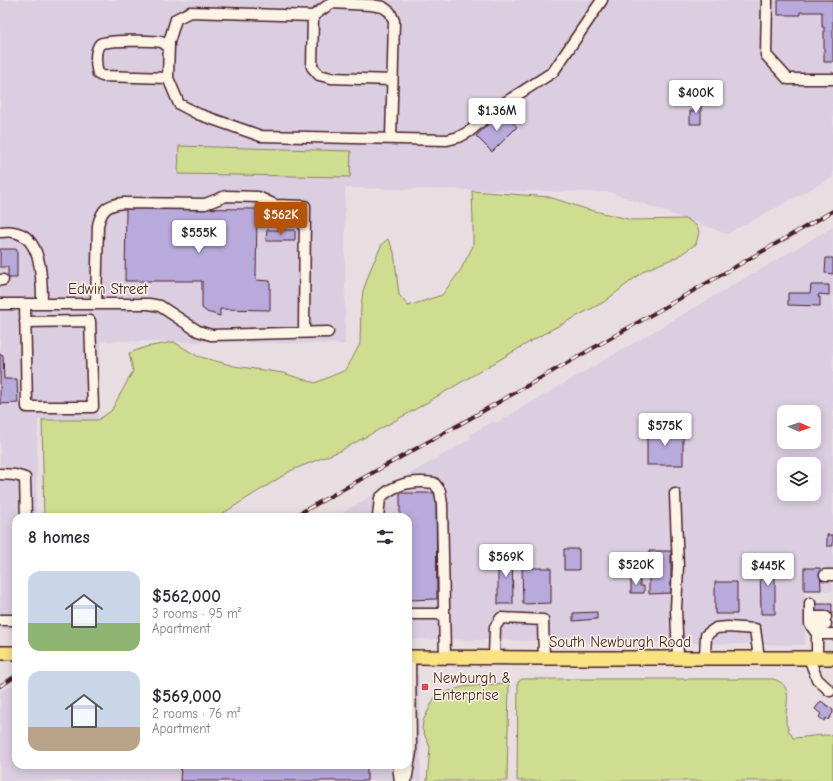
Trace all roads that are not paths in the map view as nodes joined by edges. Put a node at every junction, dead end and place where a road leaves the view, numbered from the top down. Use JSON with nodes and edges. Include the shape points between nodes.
{"nodes":[{"id":1,"x":602,"y":0,"type":"edge"},
{"id":2,"x":767,"y":0,"type":"edge"},
{"id":3,"x":313,"y":16,"type":"junction"},
{"id":4,"x":169,"y":47,"type":"junction"},
{"id":5,"x":168,"y":78,"type":"junction"},
{"id":6,"x":833,"y":79,"type":"edge"},
{"id":7,"x":392,"y":80,"type":"junction"},
{"id":8,"x":391,"y":139,"type":"junction"},
{"id":9,"x":0,"y":232,"type":"edge"},
{"id":10,"x":0,"y":304,"type":"edge"},
{"id":11,"x":25,"y":304,"type":"junction"},
{"id":12,"x":42,"y":304,"type":"junction"},
{"id":13,"x":96,"y":304,"type":"junction"},
{"id":14,"x":25,"y":322,"type":"junction"},
{"id":15,"x":304,"y":332,"type":"junction"},
{"id":16,"x":328,"y":332,"type":"dead end"},
{"id":17,"x":0,"y":474,"type":"edge"},
{"id":18,"x":675,"y":494,"type":"dead end"},
{"id":19,"x":26,"y":513,"type":"edge"},
{"id":20,"x":378,"y":513,"type":"edge"},
{"id":21,"x":810,"y":603,"type":"dead end"},
{"id":22,"x":412,"y":614,"type":"edge"},
{"id":23,"x":444,"y":614,"type":"junction"},
{"id":24,"x":0,"y":620,"type":"edge"},
{"id":25,"x":12,"y":620,"type":"edge"},
{"id":26,"x":810,"y":620,"type":"junction"},
{"id":27,"x":826,"y":620,"type":"dead end"},
{"id":28,"x":817,"y":634,"type":"junction"},
{"id":29,"x":833,"y":634,"type":"edge"},
{"id":30,"x":0,"y":653,"type":"edge"},
{"id":31,"x":12,"y":653,"type":"edge"},
{"id":32,"x":412,"y":657,"type":"edge"},
{"id":33,"x":445,"y":657,"type":"junction"},
{"id":34,"x":494,"y":657,"type":"junction"},
{"id":35,"x":544,"y":658,"type":"junction"},
{"id":36,"x":678,"y":658,"type":"junction"},
{"id":37,"x":705,"y":658,"type":"junction"},
{"id":38,"x":760,"y":658,"type":"junction"},
{"id":39,"x":813,"y":658,"type":"junction"},
{"id":40,"x":833,"y":658,"type":"edge"},
{"id":41,"x":830,"y":691,"type":"dead end"},
{"id":42,"x":398,"y":769,"type":"edge"},
{"id":43,"x":408,"y":769,"type":"edge"},
{"id":44,"x":400,"y":781,"type":"edge"},
{"id":45,"x":406,"y":781,"type":"edge"}],
"edges":[{"from":1,"to":8,"type":"street","via":[[553,72],[498,107],[470,131],[459,138],[447,140]]},
{"from":2,"to":6,"type":"street","via":[[766,55],[788,79]]},
{"from":3,"to":4,"type":"street","via":[[190,12],[176,18]]},
{"from":3,"to":7,"type":"street","via":[[312,67],[319,75],[331,78]]},
{"from":3,"to":7,"type":"street","via":[[331,3],[372,5],[383,7],[390,12],[394,21]]},
{"from":4,"to":5,"type":"street"},
{"from":4,"to":5,"type":"street","via":[[160,42],[103,42],[98,46],[96,55],[96,68],[102,76]]},
{"from":5,"to":8,"type":"street","via":[[179,104],[198,114],[261,136]]},
{"from":7,"to":8,"type":"street"},
{"from":9,"to":12,"type":"street","via":[[14,232],[32,243],[40,267]]},
{"from":10,"to":11,"type":"street","name":"Edwin Street"},
{"from":11,"to":12,"type":"street","name":"Edwin Street"},
{"from":11,"to":14,"type":"street"},
{"from":12,"to":13,"type":"street","name":"Edwin Street"},
{"from":13,"to":15,"type":"street","name":"Edwin Street","via":[[155,304],[198,331],[211,335]]},
{"from":13,"to":15,"type":"street","via":[[98,225],[105,209],[123,203],[205,204],[226,196],[258,197],[275,205],[305,206]]},
{"from":14,"to":14,"type":"street","via":[[27,407],[93,407],[90,321]]},
{"from":15,"to":16,"type":"street","name":"Edwin Street"},
{"from":17,"to":19,"type":"street","via":[[25,478]]},
{"from":18,"to":36,"type":"street"},
{"from":20,"to":23,"type":"street","via":[[380,498],[400,484],[420,481],[434,483],[440,491]]},
{"from":21,"to":26,"type":"street"},
{"from":22,"to":23,"type":"street"},
{"from":23,"to":33,"type":"street"},
{"from":24,"to":25,"type":"street"},
{"from":26,"to":27,"type":"street"},
{"from":26,"to":28,"type":"street"},
{"from":28,"to":29,"type":"street"},
{"from":28,"to":39,"type":"street"},
{"from":30,"to":31,"type":"main road"},
{"from":32,"to":33,"type":"main road","name":"South Newburgh Road"},
{"from":33,"to":34,"type":"main road","name":"South Newburgh Road"},
{"from":34,"to":35,"type":"main road","name":"South Newburgh Road"},
{"from":34,"to":35,"type":"street","via":[[494,626],[501,618],[543,620]]},
{"from":35,"to":36,"type":"main road","name":"South Newburgh Road"},
{"from":36,"to":37,"type":"main road","name":"South Newburgh Road"},
{"from":37,"to":38,"type":"main road","name":"South Newburgh Road"},
{"from":37,"to":38,"type":"street","via":[[706,635],[716,628],[728,627],[755,629]]},
{"from":38,"to":39,"type":"main road","name":"South Newburgh Road"},
{"from":39,"to":40,"type":"main road","name":"South Newburgh Road"},
{"from":39,"to":41,"type":"street","via":[[817,679]]},
{"from":42,"to":44,"type":"street"},
{"from":43,"to":45,"type":"street"}]}
